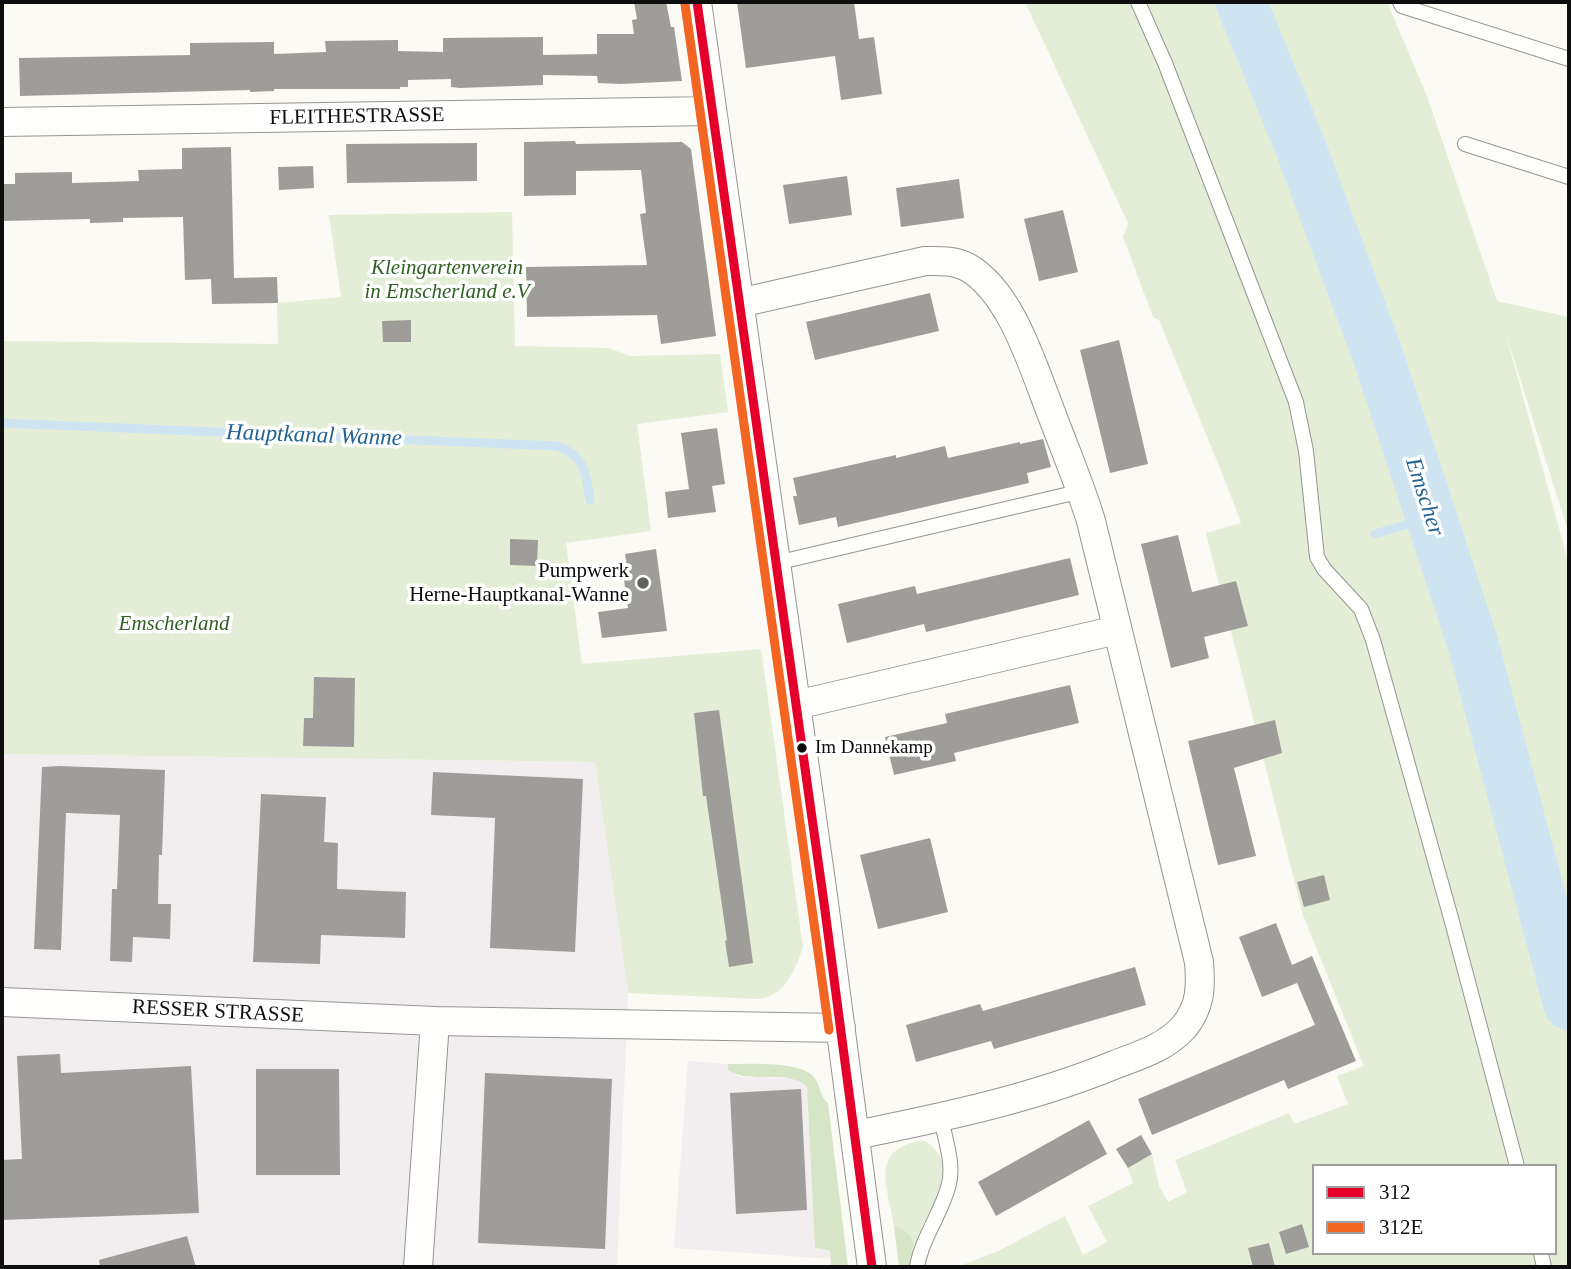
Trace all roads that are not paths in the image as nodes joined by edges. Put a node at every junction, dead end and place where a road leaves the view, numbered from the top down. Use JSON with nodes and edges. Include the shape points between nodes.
{"nodes":[{"id":1,"x":697,"y":2,"type":"edge"},
{"id":2,"x":1138,"y":2,"type":"edge"},
{"id":3,"x":1400,"y":2,"type":"edge"},
{"id":4,"x":1569,"y":59,"type":"edge"},
{"id":5,"x":712,"y":111,"type":"junction"},
{"id":6,"x":2,"y":122,"type":"edge"},
{"id":7,"x":1465,"y":144,"type":"dead end"},
{"id":8,"x":1569,"y":177,"type":"edge"},
{"id":9,"x":739,"y":303,"type":"junction"},
{"id":10,"x":1082,"y":491,"type":"junction"},
{"id":11,"x":776,"y":563,"type":"junction"},
{"id":12,"x":1117,"y":630,"type":"junction"},
{"id":13,"x":796,"y":705,"type":"junction"},
{"id":14,"x":2,"y":1002,"type":"edge"},
{"id":15,"x":435,"y":1021,"type":"junction"},
{"id":16,"x":841,"y":1028,"type":"junction"},
{"id":17,"x":941,"y":1118,"type":"junction"},
{"id":18,"x":856,"y":1135,"type":"junction"},
{"id":19,"x":1516,"y":1164,"type":"edge"},
{"id":20,"x":418,"y":1267,"type":"edge"},
{"id":21,"x":872,"y":1267,"type":"edge"},
{"id":22,"x":917,"y":1267,"type":"edge"}],
"edges":[{"from":1,"to":5,"type":"street"},
{"from":2,"to":19,"type":"lane","via":[[1296,402],[1317,557],[1361,609],[1373,640]]},
{"from":3,"to":4,"type":"lane"},
{"from":5,"to":6,"type":"street","name":"FLEITHESTRASSE"},
{"from":5,"to":9,"type":"street"},
{"from":7,"to":8,"type":"lane"},
{"from":9,"to":10,"type":"street","via":[[925,261],[947,260],[966,266],[999,298],[1023,342]]},
{"from":9,"to":11,"type":"street"},
{"from":10,"to":11,"type":"lane"},
{"from":10,"to":12,"type":"street"},
{"from":11,"to":13,"type":"street"},
{"from":12,"to":13,"type":"street"},
{"from":12,"to":17,"type":"street","via":[[1199,962],[1197,1007],[1165,1044],[1083,1078]]},
{"from":13,"to":16,"type":"street"},
{"from":14,"to":15,"type":"street","name":"RESSER STRASSE"},
{"from":15,"to":16,"type":"street","name":"RESSER STRASSE"},
{"from":15,"to":20,"type":"street"},
{"from":16,"to":18,"type":"street"},
{"from":17,"to":18,"type":"street"},
{"from":17,"to":22,"type":"lane","via":[[950,1182]]},
{"from":18,"to":21,"type":"street"}]}
